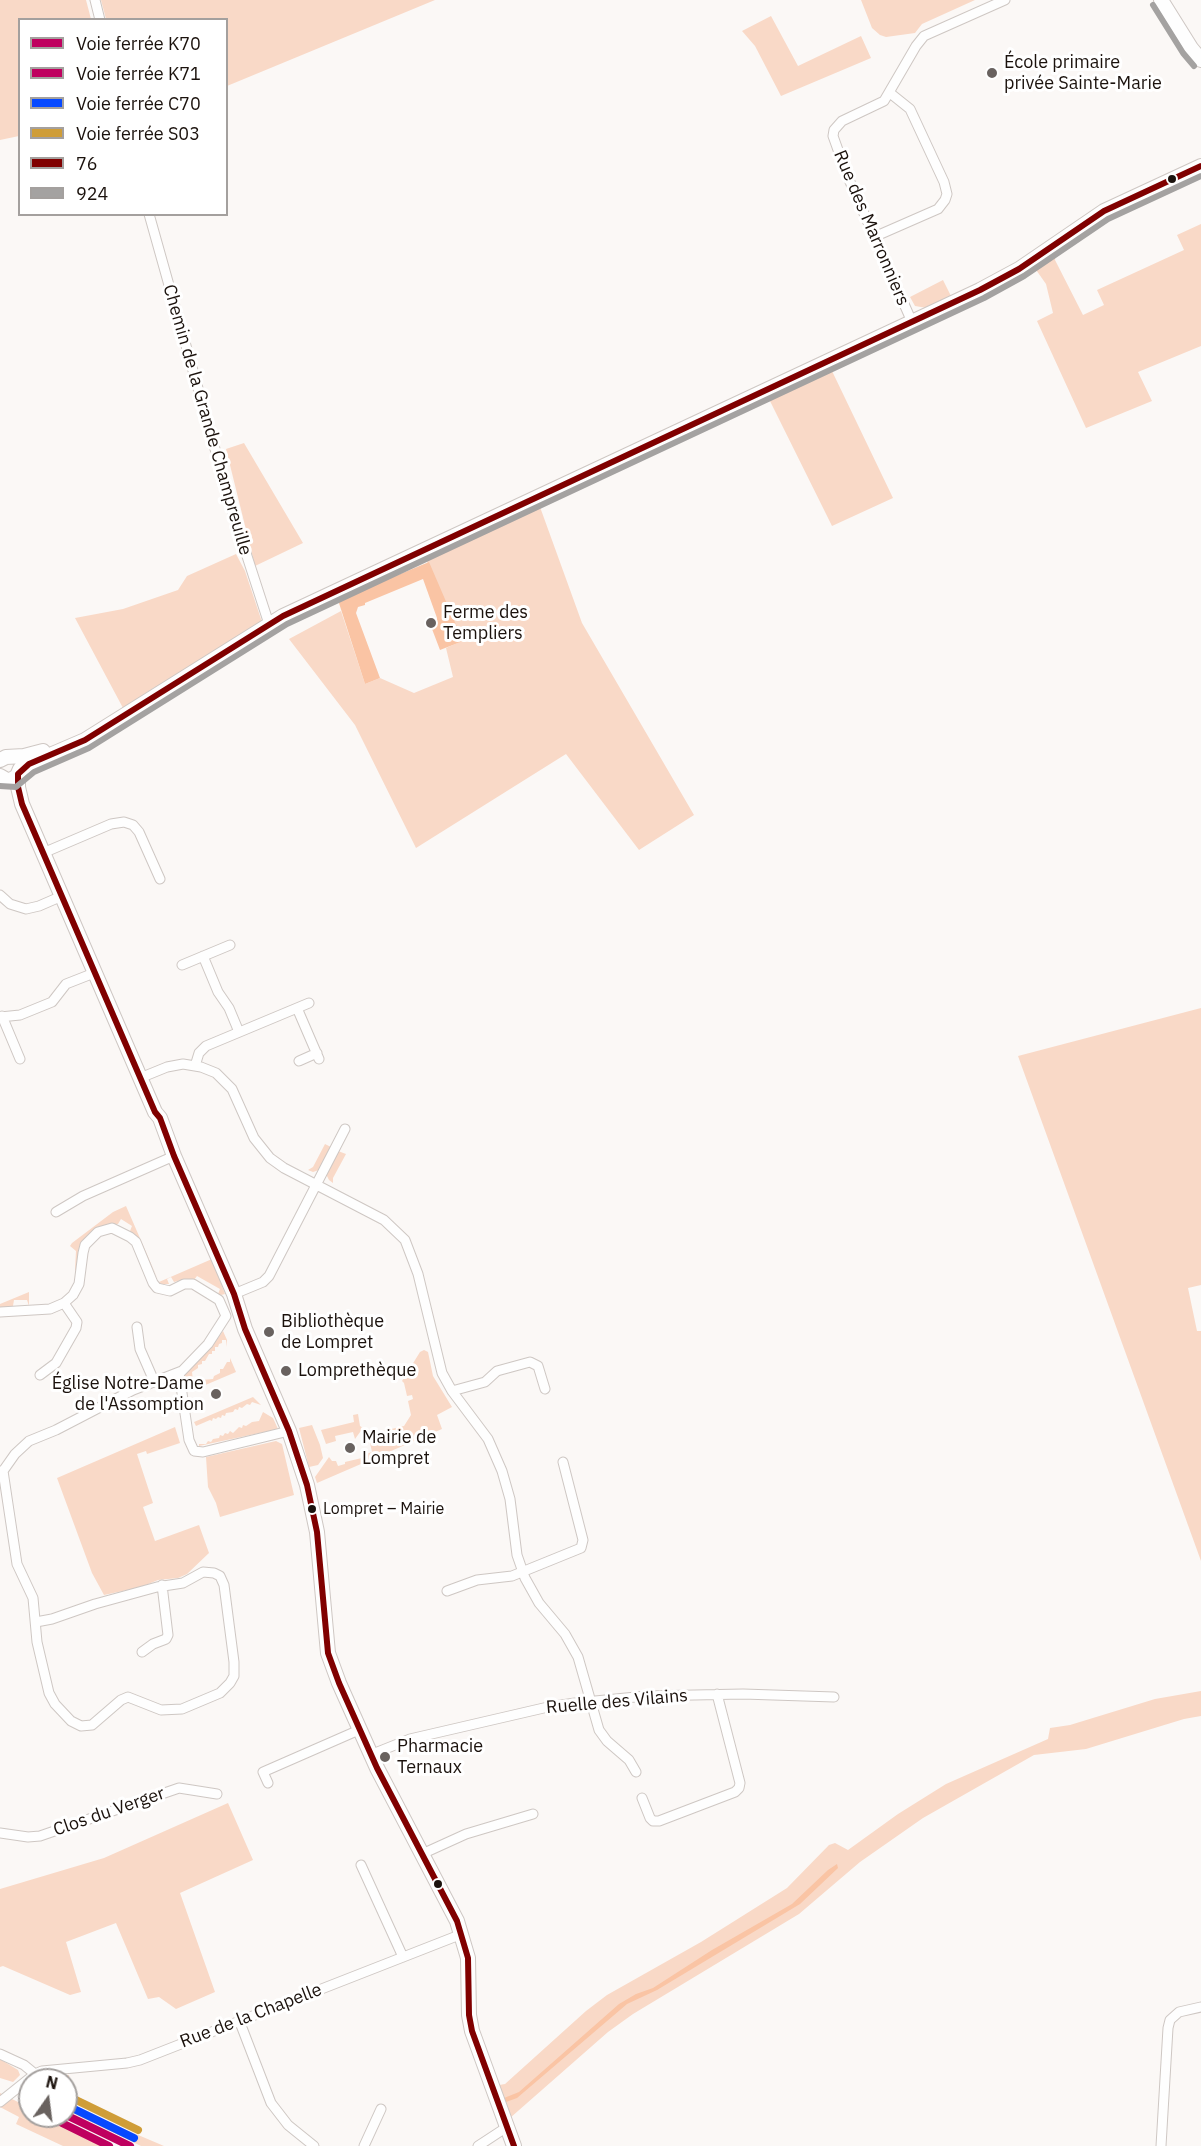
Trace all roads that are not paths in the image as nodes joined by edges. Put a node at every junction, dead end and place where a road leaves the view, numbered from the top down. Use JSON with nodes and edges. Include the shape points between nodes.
{"nodes":[{"id":1,"x":95,"y":0,"type":"edge"},
{"id":2,"x":1005,"y":0,"type":"edge"},
{"id":3,"x":1161,"y":0,"type":"edge"},
{"id":4,"x":100,"y":18,"type":"edge"},
{"id":5,"x":1201,"y":60,"type":"edge"},
{"id":6,"x":890,"y":93,"type":"junction"},
{"id":7,"x":1201,"y":166,"type":"edge"},
{"id":8,"x":150,"y":216,"type":"edge"},
{"id":9,"x":874,"y":237,"type":"junction"},
{"id":10,"x":912,"y":322,"type":"junction"},
{"id":11,"x":269,"y":624,"type":"junction"},
{"id":12,"x":101,"y":729,"type":"junction"},
{"id":13,"x":4,"y":758,"type":"edge"},
{"id":14,"x":7,"y":776,"type":"edge"},
{"id":15,"x":44,"y":853,"type":"junction"},
{"id":16,"x":160,"y":879,"type":"dead end"},
{"id":17,"x":0,"y":895,"type":"edge"},
{"id":18,"x":62,"y":896,"type":"junction"},
{"id":19,"x":230,"y":945,"type":"dead end"},
{"id":20,"x":203,"y":956,"type":"junction"},
{"id":21,"x":182,"y":964,"type":"dead end"},
{"id":22,"x":94,"y":973,"type":"junction"},
{"id":23,"x":309,"y":1003,"type":"dead end"},
{"id":24,"x":297,"y":1008,"type":"junction"},
{"id":25,"x":1,"y":1017,"type":"edge"},
{"id":26,"x":239,"y":1032,"type":"junction"},
{"id":27,"x":20,"y":1059,"type":"dead end"},
{"id":28,"x":299,"y":1061,"type":"dead end"},
{"id":29,"x":195,"y":1066,"type":"junction"},
{"id":30,"x":141,"y":1078,"type":"junction"},
{"id":31,"x":345,"y":1129,"type":"dead end"},
{"id":32,"x":174,"y":1156,"type":"junction"},
{"id":33,"x":316,"y":1185,"type":"junction"},
{"id":34,"x":56,"y":1212,"type":"dead end"},
{"id":35,"x":230,"y":1298,"type":"junction"},
{"id":36,"x":64,"y":1303,"type":"junction"},
{"id":37,"x":0,"y":1312,"type":"edge"},
{"id":38,"x":137,"y":1327,"type":"dead end"},
{"id":39,"x":179,"y":1373,"type":"junction"},
{"id":40,"x":40,"y":1375,"type":"dead end"},
{"id":41,"x":154,"y":1381,"type":"junction"},
{"id":42,"x":545,"y":1389,"type":"dead end"},
{"id":43,"x":452,"y":1391,"type":"junction"},
{"id":44,"x":289,"y":1431,"type":"junction"},
{"id":45,"x":563,"y":1462,"type":"dead end"},
{"id":46,"x":1,"y":1471,"type":"edge"},
{"id":47,"x":523,"y":1571,"type":"junction"},
{"id":48,"x":162,"y":1585,"type":"junction"},
{"id":49,"x":447,"y":1591,"type":"dead end"},
{"id":50,"x":36,"y":1622,"type":"junction"},
{"id":51,"x":142,"y":1652,"type":"dead end"},
{"id":52,"x":717,"y":1695,"type":"junction"},
{"id":53,"x":834,"y":1697,"type":"dead end"},
{"id":54,"x":590,"y":1701,"type":"junction"},
{"id":55,"x":359,"y":1730,"type":"junction"},
{"id":56,"x":370,"y":1755,"type":"junction"},
{"id":57,"x":636,"y":1772,"type":"dead end"},
{"id":58,"x":268,"y":1783,"type":"dead end"},
{"id":59,"x":217,"y":1794,"type":"dead end"},
{"id":60,"x":642,"y":1798,"type":"dead end"},
{"id":61,"x":533,"y":1814,"type":"dead end"},
{"id":62,"x":0,"y":1833,"type":"edge"},
{"id":63,"x":422,"y":1854,"type":"junction"},
{"id":64,"x":361,"y":1865,"type":"dead end"},
{"id":65,"x":462,"y":1934,"type":"junction"},
{"id":66,"x":403,"y":1957,"type":"junction"},
{"id":67,"x":1201,"y":2007,"type":"edge"},
{"id":68,"x":239,"y":2020,"type":"junction"},
{"id":69,"x":0,"y":2054,"type":"edge"},
{"id":70,"x":26,"y":2068,"type":"edge"},
{"id":71,"x":67,"y":2068,"type":"edge"},
{"id":72,"x":18,"y":2088,"type":"edge"},
{"id":73,"x":0,"y":2103,"type":"edge"},
{"id":74,"x":381,"y":2109,"type":"dead end"},
{"id":75,"x":507,"y":2127,"type":"junction"},
{"id":76,"x":314,"y":2146,"type":"edge"},
{"id":77,"x":364,"y":2146,"type":"edge"},
{"id":78,"x":478,"y":2146,"type":"edge"},
{"id":79,"x":514,"y":2146,"type":"edge"},
{"id":80,"x":1161,"y":2146,"type":"edge"}],
"edges":[{"from":1,"to":4,"type":"street"},
{"from":2,"to":6,"type":"street","via":[[924,36]]},
{"from":3,"to":5,"type":"street"},
{"from":6,"to":9,"type":"street","name":"Rue des Marronniers","via":[[880,104],[842,121],[833,133]]},
{"from":6,"to":9,"type":"street","via":[[910,109],[947,194],[938,209]]},
{"from":7,"to":10,"type":"street","via":[[1104,211],[1011,274]]},
{"from":8,"to":11,"type":"street","name":"Chemin de la Grande Champreuille","via":[[233,513]]},
{"from":9,"to":10,"type":"street","name":"Rue des Marronniers"},
{"from":10,"to":11,"type":"street"},
{"from":11,"to":12,"type":"street"},
{"from":12,"to":13,"type":"street","via":[[36,753]]},
{"from":12,"to":14,"type":"street","via":[[78,744]]},
{"from":13,"to":14,"type":"street","via":[[17,760]]},
{"from":14,"to":15,"type":"street"},
{"from":15,"to":16,"type":"street","via":[[124,822],[140,832]]},
{"from":15,"to":18,"type":"street"},
{"from":17,"to":18,"type":"street","via":[[22,909]]},
{"from":18,"to":22,"type":"street"},
{"from":19,"to":20,"type":"street"},
{"from":20,"to":21,"type":"street"},
{"from":20,"to":26,"type":"street"},
{"from":22,"to":25,"type":"street","via":[[66,984],[52,1002],[20,1015]]},
{"from":22,"to":30,"type":"street"},
{"from":23,"to":24,"type":"street"},
{"from":24,"to":26,"type":"street"},
{"from":24,"to":28,"type":"street","via":[[318,1056]]},
{"from":25,"to":27,"type":"street"},
{"from":26,"to":29,"type":"street","via":[[203,1048]]},
{"from":29,"to":30,"type":"street","via":[[167,1067]]},
{"from":29,"to":33,"type":"street","via":[[216,1073],[230,1086],[254,1138],[270,1158]]},
{"from":30,"to":32,"type":"street"},
{"from":31,"to":33,"type":"street"},
{"from":32,"to":34,"type":"street"},
{"from":32,"to":35,"type":"street"},
{"from":33,"to":35,"type":"street","via":[[269,1276]]},
{"from":33,"to":43,"type":"street","via":[[380,1218],[405,1240],[418,1274],[440,1367]]},
{"from":35,"to":36,"type":"street","via":[[193,1284],[170,1291],[157,1288],[136,1242],[109,1228],[98,1232],[86,1245],[79,1284]]},
{"from":35,"to":39,"type":"street","via":[[223,1323]]},
{"from":35,"to":44,"type":"street"},
{"from":36,"to":37,"type":"street","via":[[50,1309]]},
{"from":36,"to":40,"type":"street","via":[[77,1322],[76,1328],[56,1363]]},
{"from":38,"to":41,"type":"street","via":[[140,1349]]},
{"from":39,"to":41,"type":"street"},
{"from":39,"to":44,"type":"street","via":[[194,1451]]},
{"from":41,"to":46,"type":"street","via":[[29,1441]]},
{"from":42,"to":43,"type":"street","via":[[538,1366],[530,1362],[496,1371],[485,1382]]},
{"from":43,"to":47,"type":"street","via":[[481,1428],[500,1464]]},
{"from":44,"to":55,"type":"street","via":[[307,1485],[316,1532],[328,1653]]},
{"from":45,"to":47,"type":"street","via":[[583,1543],[579,1550]]},
{"from":46,"to":50,"type":"street","via":[[17,1564],[31,1593]]},
{"from":47,"to":49,"type":"street","via":[[505,1578],[477,1580]]},
{"from":47,"to":54,"type":"street","via":[[536,1597],[574,1650]]},
{"from":48,"to":50,"type":"street"},
{"from":48,"to":50,"type":"street","via":[[183,1584],[207,1572],[220,1576],[224,1585],[234,1676],[216,1696],[182,1708],[161,1710],[128,1697],[92,1725],[74,1723],[51,1697]]},
{"from":48,"to":51,"type":"street","via":[[168,1635]]},
{"from":52,"to":53,"type":"street","name":"Ruelle des Vilains"},
{"from":52,"to":54,"type":"street","name":"Ruelle des Vilains"},
{"from":52,"to":60,"type":"street","via":[[739,1788],[656,1821],[650,1818]]},
{"from":54,"to":56,"type":"street","name":"Ruelle des Vilains","via":[[416,1738]]},
{"from":54,"to":57,"type":"street","via":[[601,1735],[627,1757]]},
{"from":55,"to":56,"type":"street"},
{"from":55,"to":58,"type":"street","via":[[263,1772]]},
{"from":56,"to":63,"type":"street"},
{"from":59,"to":62,"type":"street","name":"Clos du Verger","via":[[179,1788],[40,1836]]},
{"from":61,"to":63,"type":"street","via":[[466,1834]]},
{"from":63,"to":65,"type":"street"},
{"from":64,"to":66,"type":"street"},
{"from":65,"to":66,"type":"street","name":"Rue de la Chapelle"},
{"from":65,"to":75,"type":"street","via":[[469,1965],[469,2019]]},
{"from":66,"to":68,"type":"street","name":"Rue de la Chapelle"},
{"from":67,"to":80,"type":"street","via":[[1179,2012],[1170,2020]]},
{"from":68,"to":71,"type":"street","name":"Rue de la Chapelle","via":[[127,2064]]},
{"from":68,"to":76,"type":"street","via":[[271,2103],[288,2125]]},
{"from":69,"to":70,"type":"street"},
{"from":72,"to":73,"type":"street"},
{"from":74,"to":77,"type":"street"},
{"from":75,"to":78,"type":"street"},
{"from":75,"to":79,"type":"street"}]}
